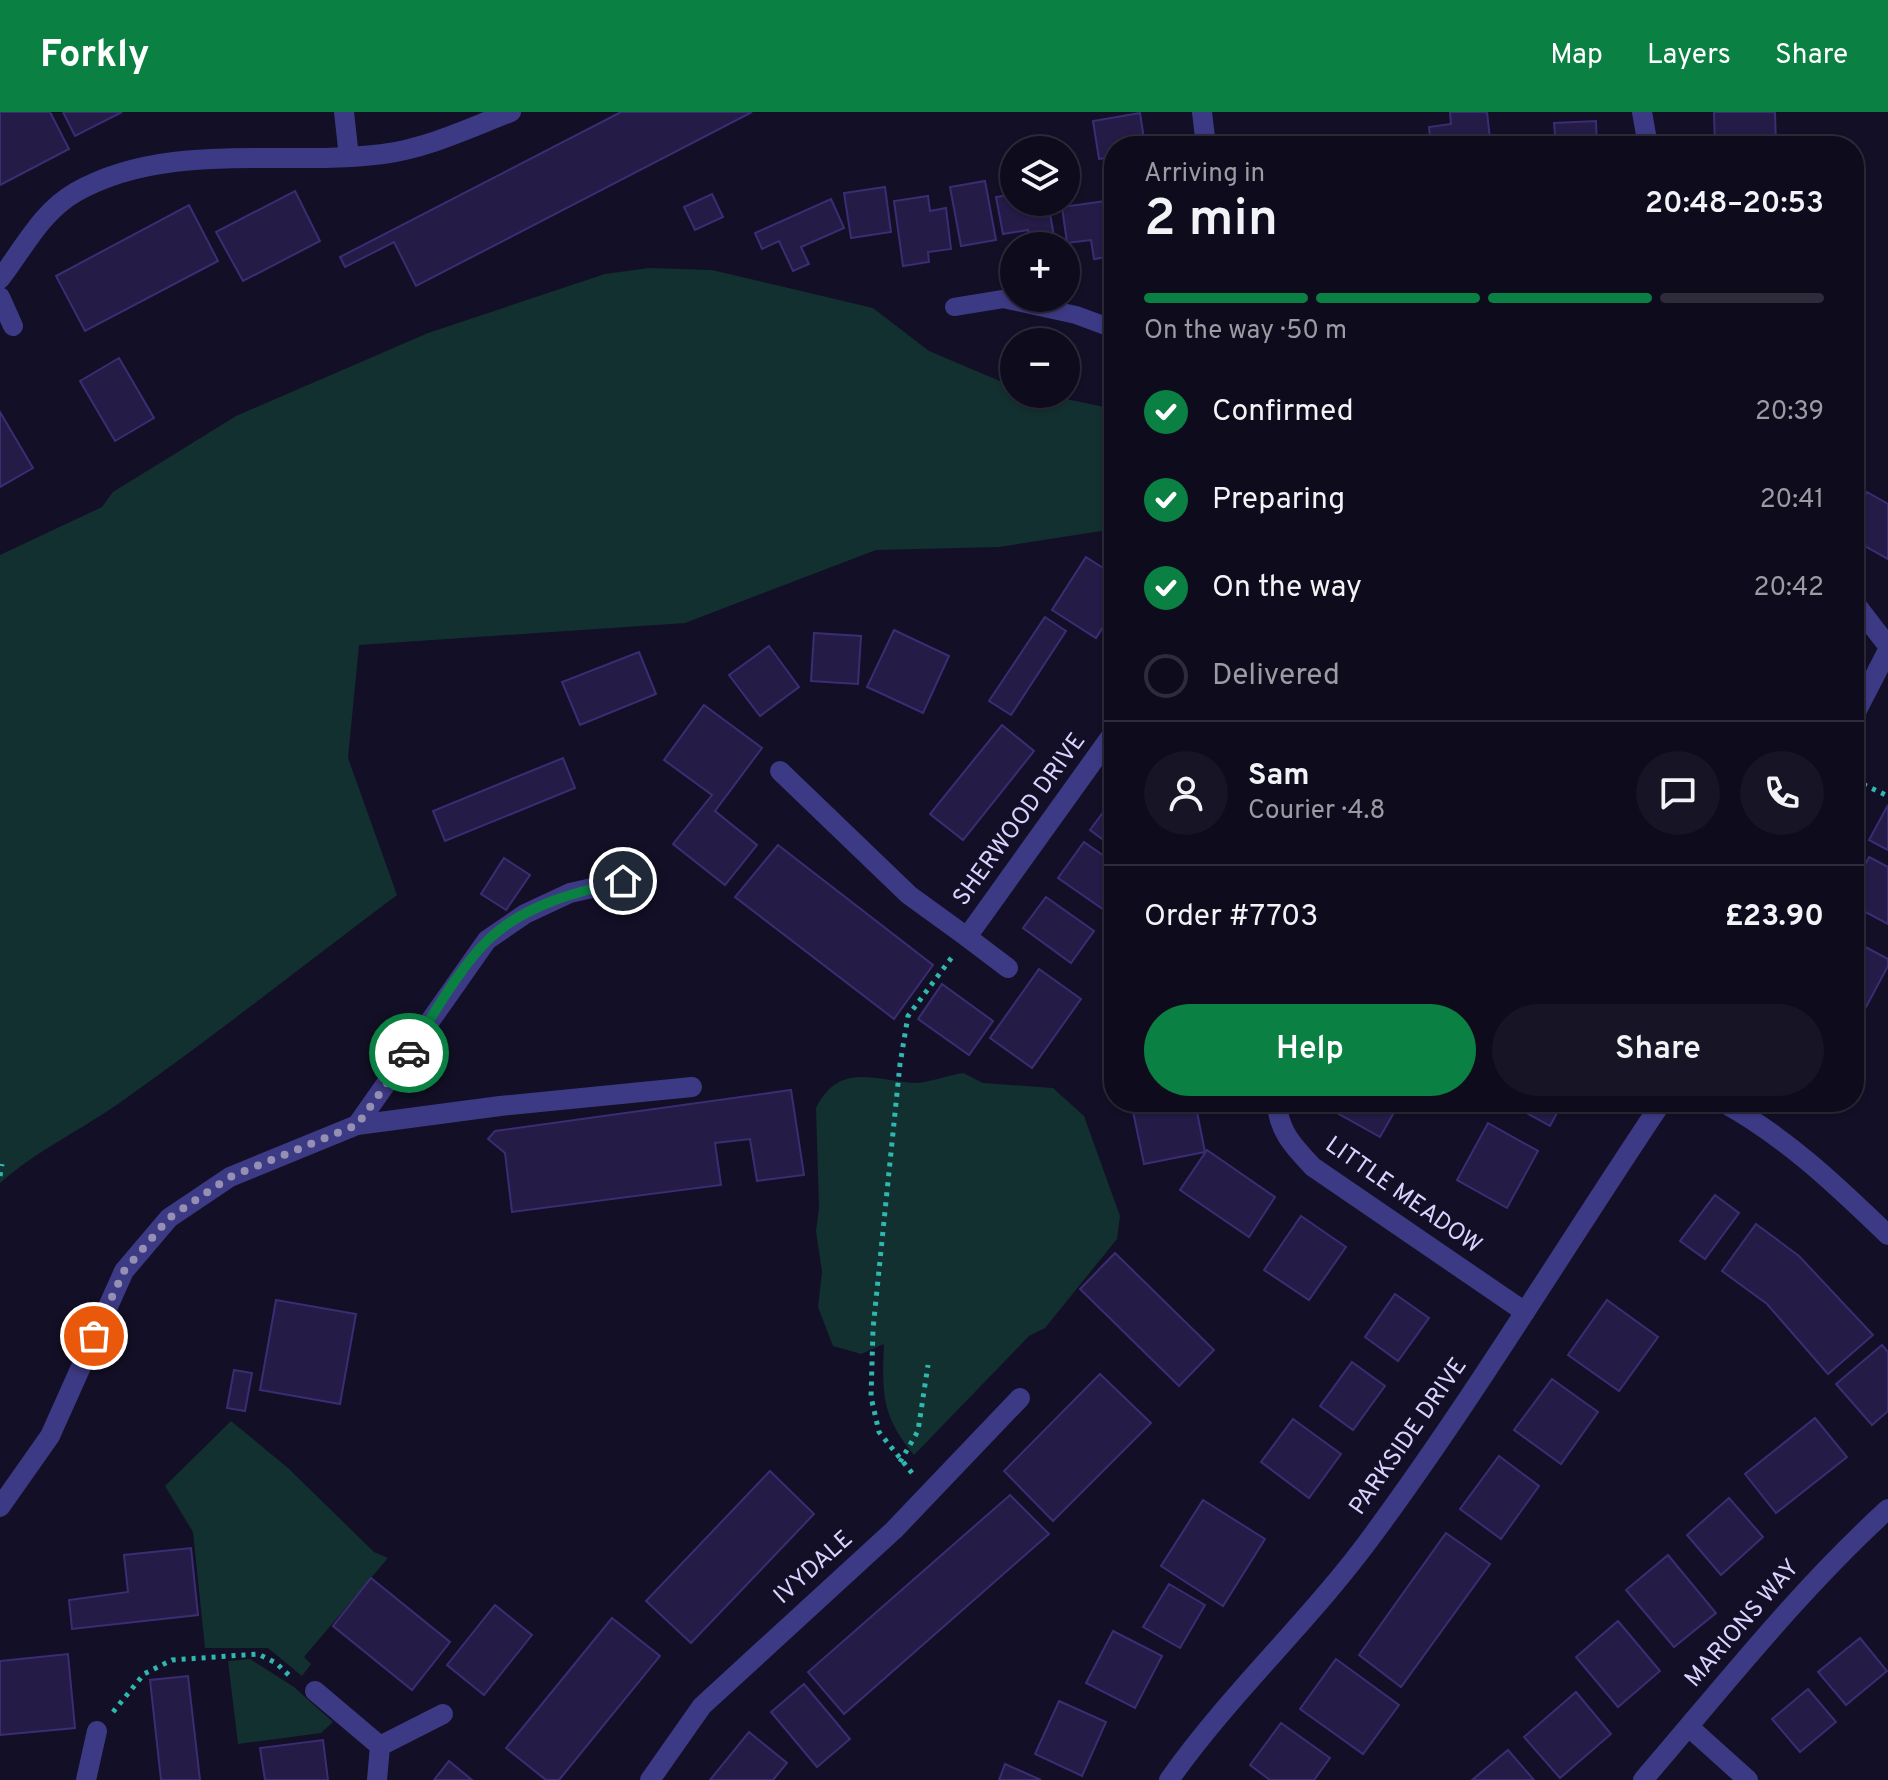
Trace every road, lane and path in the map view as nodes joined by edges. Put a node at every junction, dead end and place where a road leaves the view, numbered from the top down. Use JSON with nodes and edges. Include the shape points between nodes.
{"nodes":[{"id":1,"x":344,"y":112,"type":"edge"},
{"id":2,"x":511,"y":112,"type":"edge"},
{"id":3,"x":1202,"y":112,"type":"edge"},
{"id":4,"x":1642,"y":112,"type":"edge"},
{"id":5,"x":1205,"y":136,"type":"edge"},
{"id":6,"x":1646,"y":136,"type":"edge"},
{"id":7,"x":349,"y":157,"type":"junction"},
{"id":8,"x":0,"y":279,"type":"edge"},
{"id":9,"x":0,"y":297,"type":"edge"},
{"id":10,"x":954,"y":307,"type":"dead end"},
{"id":11,"x":1104,"y":325,"type":"edge"},
{"id":12,"x":13,"y":326,"type":"dead end"},
{"id":13,"x":1864,"y":616,"type":"edge"},
{"id":14,"x":1888,"y":648,"type":"edge"},
{"id":15,"x":1864,"y":696,"type":"edge"},
{"id":16,"x":1104,"y":746,"type":"edge"},
{"id":17,"x":780,"y":771,"type":"dead end"},
{"id":18,"x":1864,"y":785,"type":"edge"},
{"id":19,"x":1888,"y":796,"type":"edge"},
{"id":20,"x":623,"y":881,"type":"dead end"},
{"id":21,"x":967,"y":937,"type":"junction"},
{"id":22,"x":1008,"y":968,"type":"dead end"},
{"id":23,"x":692,"y":1087,"type":"dead end"},
{"id":24,"x":1278,"y":1112,"type":"edge"},
{"id":25,"x":1655,"y":1112,"type":"edge"},
{"id":26,"x":1740,"y":1112,"type":"edge"},
{"id":27,"x":357,"y":1125,"type":"junction"},
{"id":28,"x":2,"y":1164,"type":"edge"},
{"id":29,"x":0,"y":1176,"type":"edge"},
{"id":30,"x":1888,"y":1235,"type":"edge"},
{"id":31,"x":1525,"y":1312,"type":"junction"},
{"id":32,"x":928,"y":1365,"type":"dead end"},
{"id":33,"x":1020,"y":1398,"type":"dead end"},
{"id":34,"x":900,"y":1462,"type":"junction"},
{"id":35,"x":931,"y":1491,"type":"junction"},
{"id":36,"x":0,"y":1507,"type":"edge"},
{"id":37,"x":1888,"y":1509,"type":"edge"},
{"id":38,"x":315,"y":1691,"type":"joint"},
{"id":39,"x":443,"y":1714,"type":"dead end"},
{"id":40,"x":1689,"y":1727,"type":"junction"},
{"id":41,"x":97,"y":1731,"type":"joint"},
{"id":42,"x":380,"y":1746,"type":"junction"},
{"id":43,"x":86,"y":1780,"type":"edge"},
{"id":44,"x":377,"y":1780,"type":"edge"},
{"id":45,"x":650,"y":1780,"type":"edge"},
{"id":46,"x":1169,"y":1780,"type":"edge"},
{"id":47,"x":1643,"y":1780,"type":"edge"},
{"id":48,"x":1748,"y":1780,"type":"edge"}],
"edges":[{"from":1,"to":7,"type":"street"},
{"from":2,"to":7,"type":"street","via":[[433,142]]},
{"from":3,"to":5,"type":"street"},
{"from":4,"to":6,"type":"street"},
{"from":7,"to":8,"type":"street","via":[[224,158],[122,173],[75,193],[41,220]]},
{"from":9,"to":12,"type":"street"},
{"from":10,"to":11,"type":"lane","via":[[1003,299]]},
{"from":13,"to":14,"type":"street"},
{"from":14,"to":15,"type":"street"},
{"from":16,"to":21,"type":"street","name":"SHERWOOD DRIVE"},
{"from":17,"to":21,"type":"street","name":"SHERWOOD DRIVE","via":[[909,895]]},
{"from":18,"to":19,"type":"path"},
{"from":20,"to":27,"type":"street","via":[[570,893],[487,940]]},
{"from":21,"to":22,"type":"street","name":"SHERWOOD DRIVE"},
{"from":21,"to":34,"type":"path","via":[[908,1016],[900,1064],[871,1397],[879,1432]]},
{"from":23,"to":27,"type":"street"},
{"from":24,"to":31,"type":"street","name":"LITTLE MEADOW","via":[[1287,1139],[1313,1167]]},
{"from":25,"to":31,"type":"street","name":"PARKSIDE DRIVE"},
{"from":26,"to":30,"type":"street","via":[[1806,1160]]},
{"from":27,"to":36,"type":"street","via":[[230,1177],[169,1218],[124,1271],[50,1436]]},
{"from":28,"to":29,"type":"path"},
{"from":31,"to":46,"type":"street","name":"PARKSIDE DRIVE","via":[[1373,1535],[1238,1689]]},
{"from":32,"to":34,"type":"path","via":[[918,1431]]},
{"from":33,"to":35,"type":"street","name":"IVYDALE"},
{"from":34,"to":35,"type":"path"},
{"from":35,"to":45,"type":"street","name":"IVYDALE","via":[[702,1706]]},
{"from":37,"to":40,"type":"street","name":"MARIONS WAY","via":[[1826,1568]]},
{"from":38,"to":41,"type":"path","via":[[302,1688],[258,1654],[172,1660],[144,1674]]},
{"from":38,"to":42,"type":"street"},
{"from":39,"to":42,"type":"street"},
{"from":40,"to":47,"type":"street","name":"MARIONS WAY"},
{"from":40,"to":48,"type":"street"},
{"from":41,"to":43,"type":"street"},
{"from":42,"to":44,"type":"street"}]}
